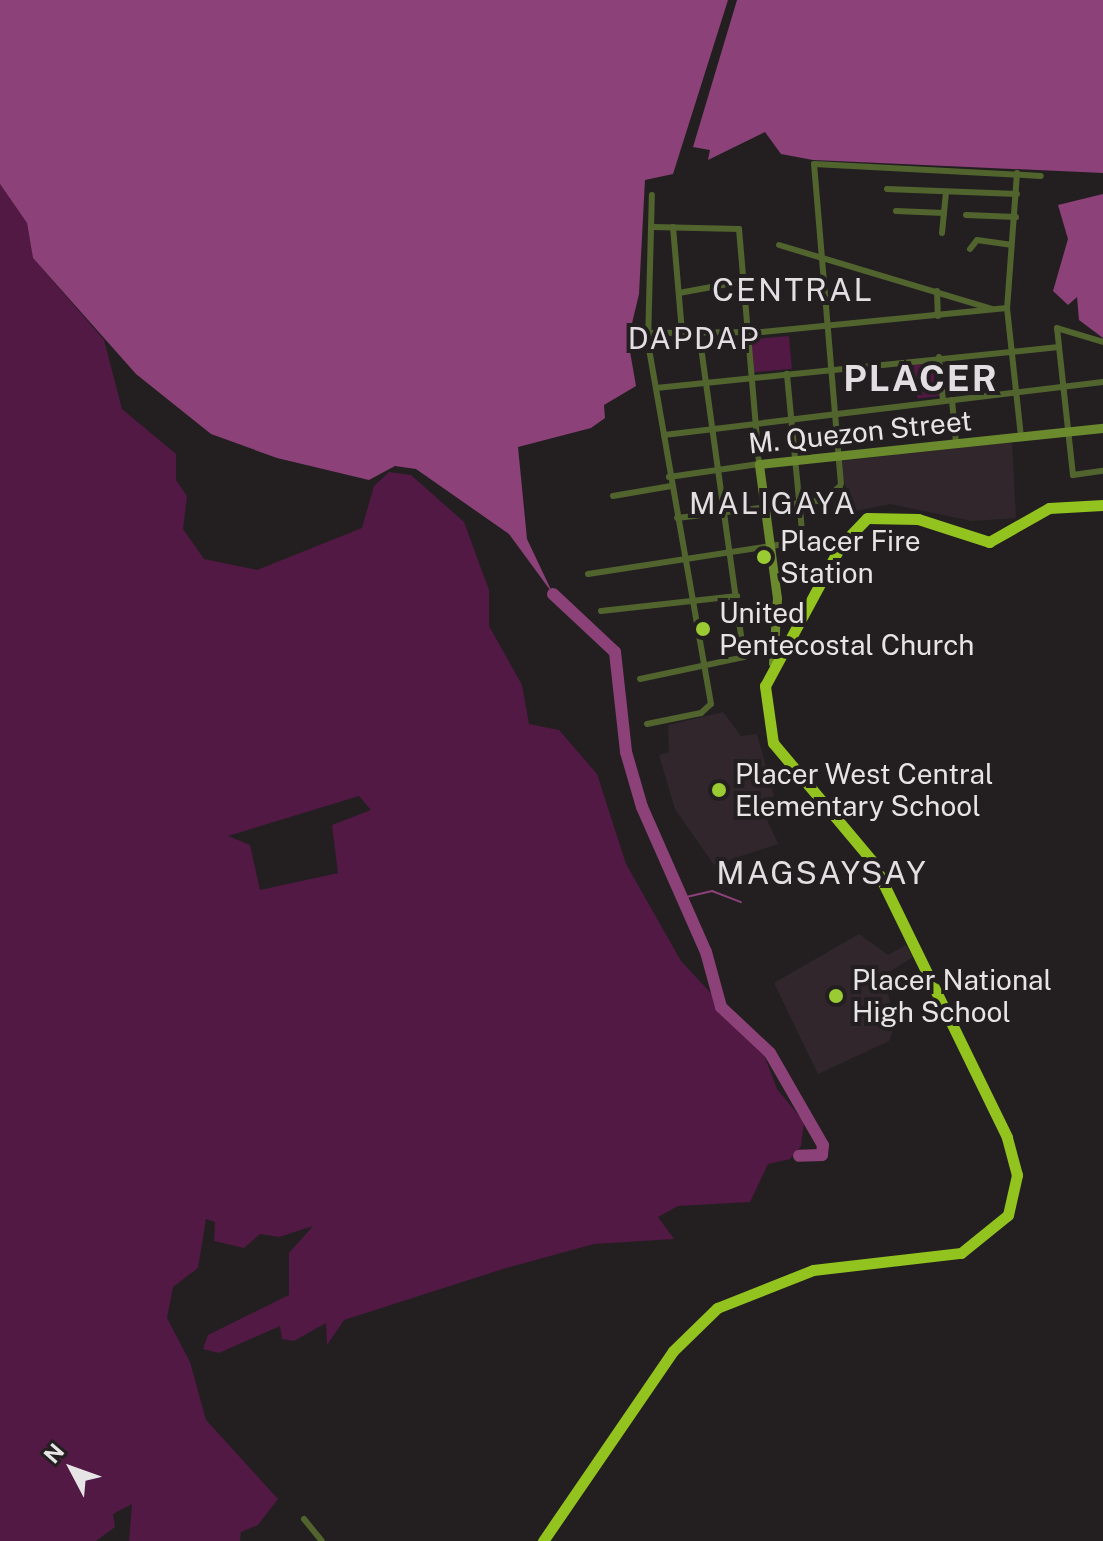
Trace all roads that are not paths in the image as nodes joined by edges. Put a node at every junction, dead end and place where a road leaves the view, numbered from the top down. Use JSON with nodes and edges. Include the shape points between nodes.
{"nodes":[{"id":1,"x":1017,"y":173,"type":"junction"},
{"id":2,"x":1041,"y":176,"type":"dead end"},
{"id":3,"x":887,"y":189,"type":"dead end"},
{"id":4,"x":946,"y":192,"type":"junction"},
{"id":5,"x":1017,"y":194,"type":"junction"},
{"id":6,"x":652,"y":195,"type":"dead end"},
{"id":7,"x":896,"y":211,"type":"dead end"},
{"id":8,"x":944,"y":213,"type":"junction"},
{"id":9,"x":966,"y":215,"type":"dead end"},
{"id":10,"x":1016,"y":217,"type":"junction"},
{"id":11,"x":653,"y":227,"type":"junction"},
{"id":12,"x":673,"y":227,"type":"junction"},
{"id":13,"x":942,"y":233,"type":"dead end"},
{"id":14,"x":779,"y":245,"type":"dead end"},
{"id":15,"x":1011,"y":245,"type":"junction"},
{"id":16,"x":970,"y":249,"type":"dead end"},
{"id":17,"x":819,"y":252,"type":"junction"},
{"id":18,"x":744,"y":281,"type":"junction"},
{"id":19,"x":937,"y":291,"type":"junction"},
{"id":20,"x":679,"y":293,"type":"junction"},
{"id":21,"x":1007,"y":308,"type":"junction"},
{"id":22,"x":992,"y":309,"type":"junction"},
{"id":23,"x":938,"y":316,"type":"junction"},
{"id":24,"x":823,"y":327,"type":"junction"},
{"id":25,"x":744,"y":331,"type":"junction"},
{"id":26,"x":648,"y":333,"type":"junction"},
{"id":27,"x":682,"y":333,"type":"junction"},
{"id":28,"x":699,"y":333,"type":"junction"},
{"id":29,"x":1103,"y":342,"type":"edge"},
{"id":30,"x":1059,"y":347,"type":"junction"},
{"id":31,"x":1011,"y":352,"type":"junction"},
{"id":32,"x":939,"y":357,"type":"junction"},
{"id":33,"x":828,"y":370,"type":"junction"},
{"id":34,"x":787,"y":374,"type":"junction"},
{"id":35,"x":747,"y":379,"type":"junction"},
{"id":36,"x":1103,"y":382,"type":"edge"},
{"id":37,"x":705,"y":383,"type":"junction"},
{"id":38,"x":1064,"y":386,"type":"junction"},
{"id":39,"x":656,"y":388,"type":"junction"},
{"id":40,"x":1015,"y":392,"type":"junction"},
{"id":41,"x":943,"y":400,"type":"junction"},
{"id":42,"x":952,"y":400,"type":"junction"},
{"id":43,"x":833,"y":412,"type":"junction"},
{"id":44,"x":794,"y":417,"type":"junction"},
{"id":45,"x":753,"y":423,"type":"junction"},
{"id":46,"x":711,"y":427,"type":"junction"},
{"id":47,"x":1103,"y":428,"type":"edge"},
{"id":48,"x":1068,"y":432,"type":"junction"},
{"id":49,"x":664,"y":435,"type":"junction"},
{"id":50,"x":1021,"y":437,"type":"junction"},
{"id":51,"x":956,"y":443,"type":"junction"},
{"id":52,"x":838,"y":457,"type":"junction"},
{"id":53,"x":797,"y":461,"type":"junction"},
{"id":54,"x":759,"y":464,"type":"junction"},
{"id":55,"x":717,"y":470,"type":"junction"},
{"id":56,"x":1103,"y":471,"type":"edge"},
{"id":57,"x":669,"y":477,"type":"junction"},
{"id":58,"x":671,"y":486,"type":"junction"},
{"id":59,"x":613,"y":496,"type":"dead end"},
{"id":60,"x":803,"y":502,"type":"junction"},
{"id":61,"x":1103,"y":505,"type":"edge"},
{"id":62,"x":766,"y":506,"type":"junction"},
{"id":63,"x":721,"y":512,"type":"junction"},
{"id":64,"x":677,"y":518,"type":"junction"},
{"id":65,"x":771,"y":545,"type":"junction"},
{"id":66,"x":731,"y":552,"type":"junction"},
{"id":67,"x":685,"y":561,"type":"junction"},
{"id":68,"x":588,"y":574,"type":"dead end"},
{"id":69,"x":737,"y":596,"type":"junction"},
{"id":70,"x":692,"y":602,"type":"junction"},
{"id":71,"x":601,"y":611,"type":"dead end"},
{"id":72,"x":773,"y":663,"type":"junction"},
{"id":73,"x":705,"y":668,"type":"junction"},
{"id":74,"x":640,"y":679,"type":"dead end"},
{"id":75,"x":647,"y":724,"type":"dead end"},
{"id":76,"x":304,"y":1519,"type":"dead end"},
{"id":77,"x":322,"y":1541,"type":"edge"},
{"id":78,"x":543,"y":1541,"type":"edge"}],
"edges":[{"from":1,"to":2,"type":"street"},
{"from":1,"to":5,"type":"street"},
{"from":1,"to":17,"type":"street","via":[[816,163]]},
{"from":3,"to":4,"type":"street"},
{"from":4,"to":5,"type":"street"},
{"from":4,"to":8,"type":"street"},
{"from":5,"to":10,"type":"street"},
{"from":6,"to":11,"type":"street"},
{"from":7,"to":8,"type":"street"},
{"from":8,"to":13,"type":"street"},
{"from":9,"to":10,"type":"street"},
{"from":10,"to":15,"type":"street"},
{"from":11,"to":12,"type":"street"},
{"from":11,"to":26,"type":"street"},
{"from":12,"to":18,"type":"street","via":[[737,225]]},
{"from":12,"to":20,"type":"street"},
{"from":14,"to":17,"type":"street"},
{"from":15,"to":16,"type":"street","via":[[977,240]]},
{"from":15,"to":21,"type":"street"},
{"from":17,"to":19,"type":"street"},
{"from":17,"to":24,"type":"street"},
{"from":18,"to":20,"type":"street"},
{"from":18,"to":25,"type":"street"},
{"from":19,"to":22,"type":"street"},
{"from":19,"to":23,"type":"street"},
{"from":20,"to":27,"type":"street"},
{"from":21,"to":22,"type":"street"},
{"from":21,"to":31,"type":"street"},
{"from":22,"to":23,"type":"street"},
{"from":23,"to":24,"type":"street"},
{"from":24,"to":25,"type":"street"},
{"from":24,"to":33,"type":"street"},
{"from":25,"to":28,"type":"street"},
{"from":25,"to":35,"type":"street"},
{"from":26,"to":27,"type":"street"},
{"from":26,"to":39,"type":"street"},
{"from":27,"to":28,"type":"street"},
{"from":28,"to":37,"type":"street"},
{"from":29,"to":30,"type":"street","via":[[1057,328]]},
{"from":30,"to":31,"type":"street"},
{"from":30,"to":38,"type":"street"},
{"from":31,"to":32,"type":"street"},
{"from":31,"to":40,"type":"street"},
{"from":32,"to":33,"type":"street"},
{"from":32,"to":41,"type":"street"},
{"from":33,"to":34,"type":"street"},
{"from":33,"to":43,"type":"street"},
{"from":34,"to":35,"type":"street"},
{"from":34,"to":44,"type":"street"},
{"from":35,"to":37,"type":"street"},
{"from":35,"to":45,"type":"street"},
{"from":36,"to":38,"type":"street"},
{"from":37,"to":39,"type":"street"},
{"from":37,"to":46,"type":"street"},
{"from":38,"to":40,"type":"street"},
{"from":38,"to":48,"type":"street"},
{"from":39,"to":49,"type":"street"},
{"from":40,"to":42,"type":"street"},
{"from":40,"to":50,"type":"street"},
{"from":41,"to":42,"type":"street"},
{"from":41,"to":43,"type":"street"},
{"from":42,"to":51,"type":"street"},
{"from":43,"to":44,"type":"street"},
{"from":43,"to":52,"type":"street"},
{"from":44,"to":45,"type":"street"},
{"from":44,"to":53,"type":"street"},
{"from":45,"to":46,"type":"street"},
{"from":45,"to":54,"type":"street"},
{"from":46,"to":49,"type":"street"},
{"from":46,"to":55,"type":"street"},
{"from":47,"to":48,"type":"street","name":"M. Quezon Street"},
{"from":48,"to":50,"type":"street","name":"M. Quezon Street"},
{"from":48,"to":56,"type":"street","via":[[1073,475]]},
{"from":49,"to":57,"type":"street"},
{"from":50,"to":51,"type":"street","name":"M. Quezon Street"},
{"from":51,"to":52,"type":"street","name":"M. Quezon Street"},
{"from":52,"to":53,"type":"street","name":"M. Quezon Street"},
{"from":52,"to":60,"type":"street","via":[[835,495]]},
{"from":53,"to":54,"type":"street","name":"M. Quezon Street"},
{"from":53,"to":60,"type":"street"},
{"from":54,"to":55,"type":"street","name":"M. Quezon Street"},
{"from":54,"to":62,"type":"street"},
{"from":55,"to":57,"type":"street","name":"M. Quezon Street"},
{"from":55,"to":63,"type":"street"},
{"from":57,"to":58,"type":"street"},
{"from":58,"to":59,"type":"street"},
{"from":58,"to":64,"type":"street"},
{"from":60,"to":62,"type":"street"},
{"from":60,"to":65,"type":"street","via":[[805,539]]},
{"from":61,"to":72,"type":"highway","via":[[1049,508],[989,542],[918,519],[867,518],[841,545]]},
{"from":62,"to":63,"type":"street"},
{"from":62,"to":65,"type":"street"},
{"from":63,"to":64,"type":"street"},
{"from":63,"to":66,"type":"street"},
{"from":64,"to":67,"type":"street"},
{"from":65,"to":66,"type":"street"},
{"from":65,"to":72,"type":"street"},
{"from":66,"to":67,"type":"street"},
{"from":66,"to":69,"type":"street"},
{"from":67,"to":68,"type":"street"},
{"from":67,"to":70,"type":"street"},
{"from":69,"to":70,"type":"street"},
{"from":69,"to":73,"type":"street","via":[[744,660]]},
{"from":70,"to":71,"type":"street"},
{"from":70,"to":73,"type":"street"},
{"from":72,"to":78,"type":"highway","via":[[765,699],[773,743],[864,848],[1012,1149],[1016,1196],[1003,1223],[977,1247],[766,1283],[693,1327]]},
{"from":73,"to":74,"type":"street"},
{"from":73,"to":75,"type":"street","via":[[709,709]]},
{"from":76,"to":77,"type":"street"}]}
